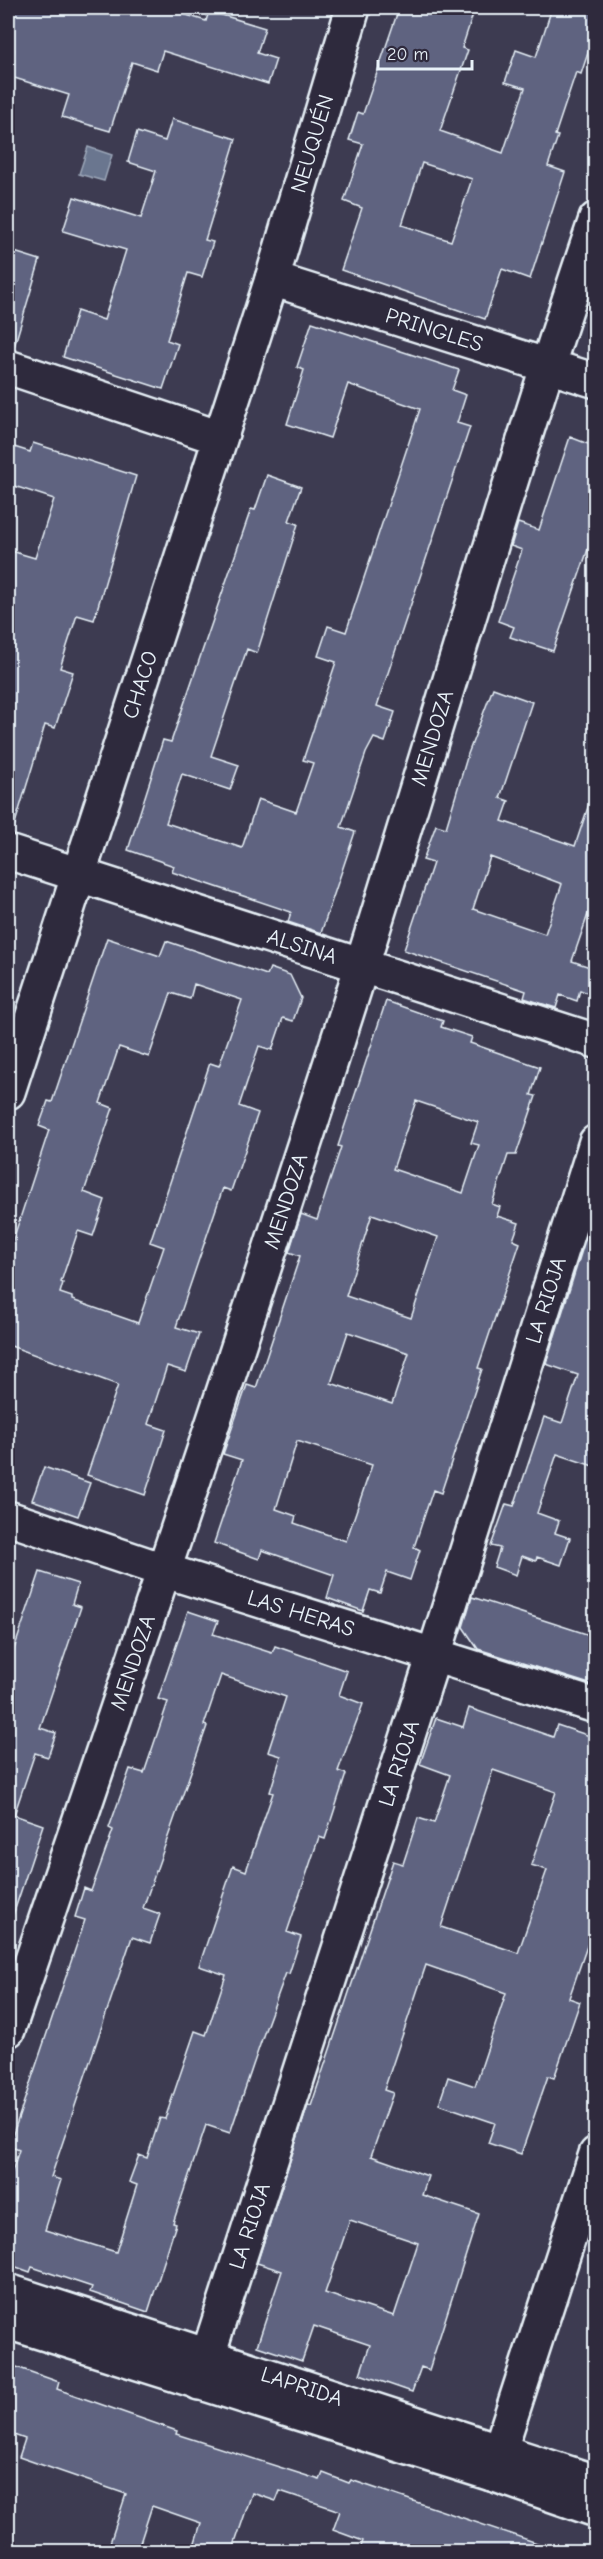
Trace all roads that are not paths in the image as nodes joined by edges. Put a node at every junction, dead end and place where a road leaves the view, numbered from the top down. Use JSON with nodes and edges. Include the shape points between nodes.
{"nodes":[{"id":1,"x":353,"y":8,"type":"edge"},
{"id":2,"x":596,"y":219,"type":"edge"},
{"id":3,"x":272,"y":279,"type":"junction"},
{"id":4,"x":546,"y":365,"type":"junction"},
{"id":5,"x":8,"y":367,"type":"edge"},
{"id":6,"x":596,"y":381,"type":"edge"},
{"id":7,"x":220,"y":438,"type":"junction"},
{"id":8,"x":8,"y":852,"type":"edge"},
{"id":9,"x":79,"y":875,"type":"junction"},
{"id":10,"x":362,"y":965,"type":"junction"},
{"id":11,"x":596,"y":1041,"type":"edge"},
{"id":12,"x":8,"y":1092,"type":"edge"},
{"id":13,"x":596,"y":1142,"type":"edge"},
{"id":14,"x":8,"y":1518,"type":"edge"},
{"id":15,"x":166,"y":1571,"type":"junction"},
{"id":16,"x":434,"y":1655,"type":"junction"},
{"id":17,"x":596,"y":1706,"type":"edge"},
{"id":18,"x":8,"y":2030,"type":"edge"},
{"id":19,"x":596,"y":2154,"type":"edge"},
{"id":20,"x":8,"y":2291,"type":"edge"},
{"id":21,"x":8,"y":2322,"type":"edge"},
{"id":22,"x":203,"y":2369,"type":"junction"},
{"id":23,"x":495,"y":2462,"type":"junction"},
{"id":24,"x":596,"y":2482,"type":"edge"},
{"id":25,"x":596,"y":2510,"type":"edge"}],
"edges":[{"from":1,"to":3,"type":"street","name":"NEUQUÉN"},
{"from":2,"to":4,"type":"street","name":"MENDOZA"},
{"from":3,"to":4,"type":"street","name":"PRINGLES"},
{"from":3,"to":7,"type":"street","name":"CHACO"},
{"from":4,"to":6,"type":"street","name":"PRINGLES"},
{"from":4,"to":10,"type":"street","name":"MENDOZA"},
{"from":5,"to":7,"type":"street"},
{"from":7,"to":9,"type":"street","name":"CHACO"},
{"from":8,"to":9,"type":"street","name":"ALSINA"},
{"from":9,"to":10,"type":"street","name":"ALSINA"},
{"from":9,"to":12,"type":"street","name":"CHACO"},
{"from":10,"to":11,"type":"street","name":"ALSINA"},
{"from":10,"to":15,"type":"street","name":"MENDOZA"},
{"from":13,"to":16,"type":"street","name":"LA RIOJA"},
{"from":14,"to":15,"type":"street","name":"LAS HERAS"},
{"from":15,"to":16,"type":"street","name":"LAS HERAS"},
{"from":15,"to":18,"type":"street","name":"MENDOZA"},
{"from":16,"to":17,"type":"street","name":"LAS HERAS"},
{"from":16,"to":22,"type":"street","name":"LA RIOJA"},
{"from":19,"to":23,"type":"street"},
{"from":20,"to":22,"type":"street","name":"LAPRIDA"},
{"from":21,"to":22,"type":"street","name":"LAPRIDA"},
{"from":22,"to":23,"type":"street","name":"LAPRIDA"},
{"from":23,"to":24,"type":"street","name":"LAPRIDA"},
{"from":23,"to":25,"type":"street","name":"LAPRIDA"}]}
